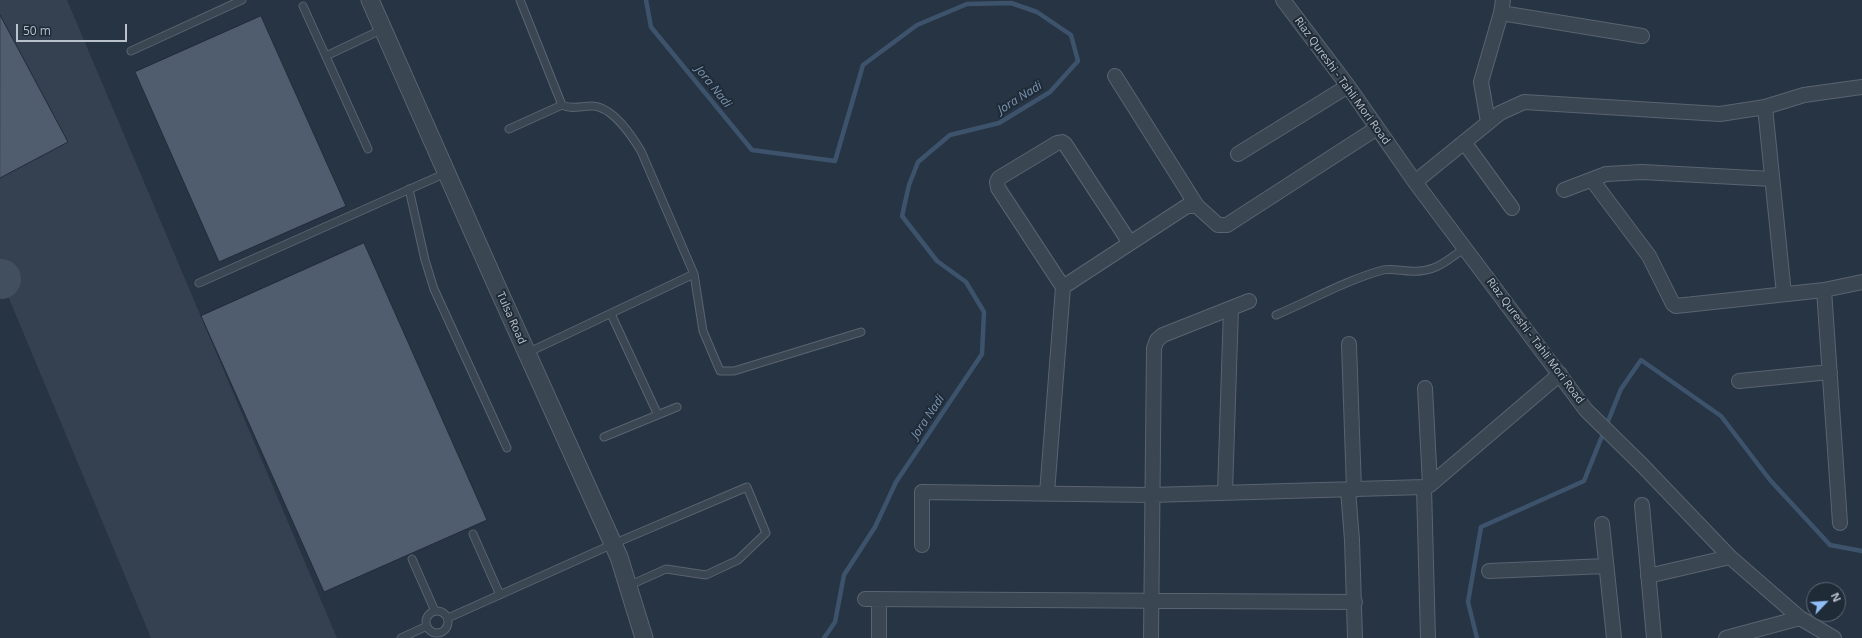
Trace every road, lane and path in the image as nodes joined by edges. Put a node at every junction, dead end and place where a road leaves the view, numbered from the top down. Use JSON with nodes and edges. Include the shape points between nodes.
{"nodes":[{"id":1,"x":242,"y":0,"type":"edge"},
{"id":2,"x":370,"y":0,"type":"edge"},
{"id":3,"x":520,"y":0,"type":"edge"},
{"id":4,"x":1283,"y":0,"type":"edge"},
{"id":5,"x":303,"y":6,"type":"dead end"},
{"id":6,"x":1502,"y":6,"type":"edge"},
{"id":7,"x":383,"y":29,"type":"junction"},
{"id":8,"x":1642,"y":36,"type":"dead end"},
{"id":9,"x":131,"y":51,"type":"dead end"},
{"id":10,"x":326,"y":56,"type":"junction"},
{"id":11,"x":1115,"y":76,"type":"dead end"},
{"id":12,"x":1348,"y":86,"type":"junction"},
{"id":13,"x":1862,"y":87,"type":"edge"},
{"id":14,"x":562,"y":105,"type":"junction"},
{"id":15,"x":1765,"y":107,"type":"junction"},
{"id":16,"x":1488,"y":122,"type":"junction"},
{"id":17,"x":1377,"y":128,"type":"junction"},
{"id":18,"x":509,"y":129,"type":"dead end"},
{"id":19,"x":1464,"y":142,"type":"junction"},
{"id":20,"x":368,"y":149,"type":"dead end"},
{"id":21,"x":1238,"y":154,"type":"dead end"},
{"id":22,"x":446,"y":173,"type":"junction"},
{"id":23,"x":1772,"y":179,"type":"junction"},
{"id":24,"x":1592,"y":180,"type":"junction"},
{"id":25,"x":1415,"y":182,"type":"junction"},
{"id":26,"x":409,"y":190,"type":"junction"},
{"id":27,"x":1564,"y":190,"type":"dead end"},
{"id":28,"x":1198,"y":206,"type":"junction"},
{"id":29,"x":1512,"y":208,"type":"dead end"},
{"id":30,"x":1130,"y":243,"type":"junction"},
{"id":31,"x":1465,"y":248,"type":"junction"},
{"id":32,"x":694,"y":274,"type":"junction"},
{"id":33,"x":1862,"y":282,"type":"edge"},
{"id":34,"x":199,"y":283,"type":"dead end"},
{"id":35,"x":1063,"y":287,"type":"junction"},
{"id":36,"x":1824,"y":290,"type":"junction"},
{"id":37,"x":1784,"y":294,"type":"junction"},
{"id":38,"x":1249,"y":302,"type":"dead end"},
{"id":39,"x":1231,"y":308,"type":"junction"},
{"id":40,"x":611,"y":314,"type":"junction"},
{"id":41,"x":1276,"y":315,"type":"dead end"},
{"id":42,"x":861,"y":332,"type":"dead end"},
{"id":43,"x":1349,"y":344,"type":"dead end"},
{"id":44,"x":527,"y":353,"type":"junction"},
{"id":45,"x":1830,"y":372,"type":"junction"},
{"id":46,"x":1560,"y":374,"type":"junction"},
{"id":47,"x":1739,"y":381,"type":"dead end"},
{"id":48,"x":1425,"y":388,"type":"dead end"},
{"id":49,"x":677,"y":407,"type":"dead end"},
{"id":50,"x":658,"y":415,"type":"junction"},
{"id":51,"x":604,"y":437,"type":"dead end"},
{"id":52,"x":507,"y":448,"type":"dead end"},
{"id":53,"x":1427,"y":486,"type":"junction"},
{"id":54,"x":1351,"y":490,"type":"junction"},
{"id":55,"x":1225,"y":492,"type":"junction"},
{"id":56,"x":1046,"y":494,"type":"junction"},
{"id":57,"x":1151,"y":495,"type":"junction"},
{"id":58,"x":1642,"y":505,"type":"dead end"},
{"id":59,"x":1840,"y":523,"type":"dead end"},
{"id":60,"x":1602,"y":524,"type":"dead end"},
{"id":61,"x":473,"y":534,"type":"dead end"},
{"id":62,"x":613,"y":544,"type":"junction"},
{"id":63,"x":922,"y":545,"type":"dead end"},
{"id":64,"x":1730,"y":557,"type":"junction"},
{"id":65,"x":412,"y":559,"type":"dead end"},
{"id":66,"x":1606,"y":566,"type":"junction"},
{"id":67,"x":1489,"y":571,"type":"dead end"},
{"id":68,"x":1648,"y":576,"type":"junction"},
{"id":69,"x":628,"y":586,"type":"junction"},
{"id":70,"x":500,"y":595,"type":"junction"},
{"id":71,"x":865,"y":599,"type":"dead end"},
{"id":72,"x":879,"y":599,"type":"junction"},
{"id":73,"x":1151,"y":602,"type":"junction"},
{"id":74,"x":1355,"y":602,"type":"junction"},
{"id":75,"x":435,"y":610,"type":"junction"},
{"id":76,"x":448,"y":618,"type":"junction"},
{"id":77,"x":1800,"y":618,"type":"junction"},
{"id":78,"x":427,"y":626,"type":"junction"},
{"id":79,"x":444,"y":635,"type":"edge"},
{"id":80,"x":401,"y":638,"type":"edge"},
{"id":81,"x":644,"y":638,"type":"edge"},
{"id":82,"x":879,"y":638,"type":"edge"},
{"id":83,"x":1151,"y":638,"type":"edge"},
{"id":84,"x":1355,"y":638,"type":"edge"},
{"id":85,"x":1428,"y":638,"type":"edge"},
{"id":86,"x":1614,"y":638,"type":"edge"},
{"id":87,"x":1654,"y":638,"type":"edge"},
{"id":88,"x":1726,"y":638,"type":"edge"},
{"id":89,"x":1834,"y":638,"type":"edge"}],
"edges":[{"from":1,"to":9,"type":"lane"},
{"from":2,"to":7,"type":"street","name":"Tulsa Road"},
{"from":3,"to":14,"type":"lane"},
{"from":4,"to":12,"type":"street","name":"Riaz Qureshi - Tahli Mori Road"},
{"from":5,"to":10,"type":"lane"},
{"from":6,"to":8,"type":"street"},
{"from":6,"to":16,"type":"street","via":[[1481,82]]},
{"from":7,"to":10,"type":"lane"},
{"from":7,"to":22,"type":"street","name":"Tulsa Road"},
{"from":10,"to":20,"type":"lane"},
{"from":11,"to":28,"type":"street"},
{"from":12,"to":17,"type":"street","name":"Riaz Qureshi - Tahli Mori Road"},
{"from":12,"to":21,"type":"street"},
{"from":13,"to":15,"type":"street","via":[[1804,95]]},
{"from":14,"to":18,"type":"lane"},
{"from":14,"to":32,"type":"lane","via":[[569,108],[597,106],[609,112],[631,135],[641,151]]},
{"from":15,"to":16,"type":"street","via":[[1720,114],[1524,102],[1500,112]]},
{"from":15,"to":23,"type":"street"},
{"from":16,"to":19,"type":"street"},
{"from":17,"to":25,"type":"street","name":"Riaz Qureshi - Tahli Mori Road"},
{"from":17,"to":28,"type":"street","via":[[1227,225],[1218,225]]},
{"from":19,"to":25,"type":"street"},
{"from":19,"to":29,"type":"street"},
{"from":22,"to":26,"type":"lane"},
{"from":22,"to":44,"type":"street","name":"Tulsa Road"},
{"from":23,"to":24,"type":"street","via":[[1642,172],[1606,174]]},
{"from":23,"to":37,"type":"street"},
{"from":24,"to":27,"type":"street"},
{"from":24,"to":37,"type":"street","via":[[1649,256],[1676,306]]},
{"from":25,"to":31,"type":"street","name":"Riaz Qureshi - Tahli Mori Road"},
{"from":26,"to":34,"type":"lane"},
{"from":26,"to":52,"type":"lane","via":[[434,289]]},
{"from":28,"to":30,"type":"street","via":[[1187,206]]},
{"from":30,"to":35,"type":"street"},
{"from":30,"to":35,"type":"street","via":[[1062,142],[999,178],[998,188]]},
{"from":31,"to":41,"type":"lane","via":[[1437,268],[1412,272],[1385,270]]},
{"from":31,"to":46,"type":"street","name":"Riaz Qureshi - Tahli Mori Road"},
{"from":32,"to":40,"type":"lane"},
{"from":32,"to":42,"type":"lane","via":[[704,331],[720,370],[725,372],[734,372]]},
{"from":33,"to":36,"type":"street"},
{"from":35,"to":56,"type":"street"},
{"from":36,"to":37,"type":"street"},
{"from":36,"to":45,"type":"street"},
{"from":38,"to":39,"type":"street"},
{"from":39,"to":55,"type":"street"},
{"from":39,"to":57,"type":"street","via":[[1163,335],[1157,340],[1154,348]]},
{"from":40,"to":44,"type":"lane"},
{"from":40,"to":50,"type":"lane"},
{"from":43,"to":54,"type":"street"},
{"from":44,"to":62,"type":"street","name":"Tulsa Road"},
{"from":45,"to":47,"type":"street"},
{"from":45,"to":59,"type":"street"},
{"from":46,"to":53,"type":"street"},
{"from":46,"to":64,"type":"street","name":"Riaz Qureshi - Tahli Mori Road","via":[[1586,410]]},
{"from":48,"to":53,"type":"street"},
{"from":49,"to":50,"type":"lane"},
{"from":50,"to":51,"type":"lane"},
{"from":53,"to":54,"type":"street"},
{"from":53,"to":85,"type":"street"},
{"from":54,"to":55,"type":"street"},
{"from":54,"to":74,"type":"street"},
{"from":55,"to":57,"type":"street"},
{"from":56,"to":57,"type":"street"},
{"from":56,"to":63,"type":"street","via":[[922,492]]},
{"from":57,"to":73,"type":"street"},
{"from":58,"to":68,"type":"street"},
{"from":60,"to":66,"type":"street"},
{"from":61,"to":70,"type":"lane"},
{"from":62,"to":69,"type":"street","name":"Tulsa Road"},
{"from":62,"to":69,"type":"lane","via":[[747,487],[766,533],[738,560],[706,575],[666,569]]},
{"from":62,"to":70,"type":"lane"},
{"from":64,"to":68,"type":"street"},
{"from":64,"to":77,"type":"street","name":"Riaz Qureshi - Tahli Mori Road"},
{"from":65,"to":75,"type":"lane"},
{"from":66,"to":67,"type":"street"},
{"from":66,"to":86,"type":"street"},
{"from":68,"to":87,"type":"street"},
{"from":69,"to":81,"type":"street","name":"Tulsa Road"},
{"from":70,"to":76,"type":"lane"},
{"from":71,"to":72,"type":"street"},
{"from":72,"to":73,"type":"street"},
{"from":72,"to":82,"type":"street"},
{"from":73,"to":74,"type":"street"},
{"from":73,"to":83,"type":"street"},
{"from":74,"to":84,"type":"street"},
{"from":75,"to":76,"type":"lane","via":[[442,611]]},
{"from":75,"to":78,"type":"lane","via":[[428,615]]},
{"from":76,"to":79,"type":"lane"},
{"from":77,"to":88,"type":"street"},
{"from":77,"to":89,"type":"street","name":"Riaz Qureshi - Tahli Mori Road"},
{"from":78,"to":79,"type":"lane","via":[[435,633]]},
{"from":78,"to":80,"type":"lane"}]}
